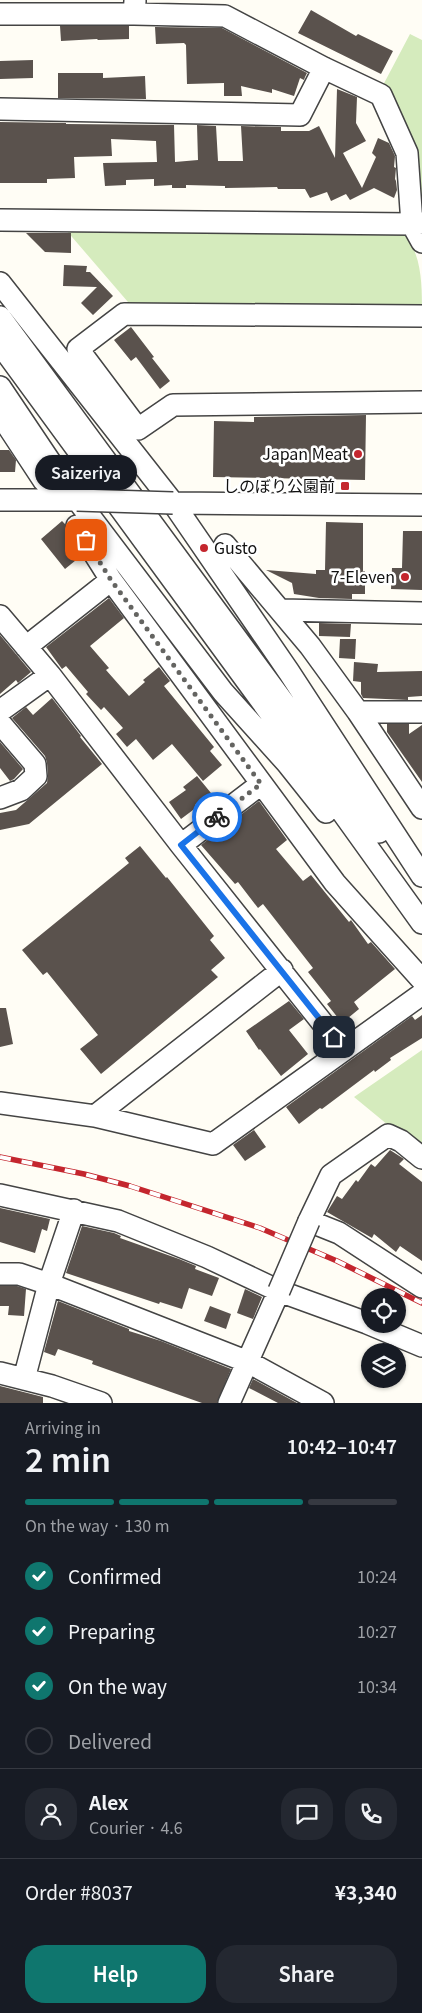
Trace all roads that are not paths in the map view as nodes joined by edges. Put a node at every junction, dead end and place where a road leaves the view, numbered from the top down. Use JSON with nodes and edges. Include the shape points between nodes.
{"nodes":[{"id":1,"x":135,"y":7,"type":"edge"},
{"id":2,"x":214,"y":8,"type":"edge"},
{"id":3,"x":0,"y":14,"type":"edge"},
{"id":4,"x":324,"y":68,"type":"junction"},
{"id":5,"x":0,"y":109,"type":"edge"},
{"id":6,"x":0,"y":220,"type":"edge"},
{"id":7,"x":417,"y":223,"type":"edge"},
{"id":8,"x":422,"y":242,"type":"edge"},
{"id":9,"x":0,"y":283,"type":"edge"},
{"id":10,"x":422,"y":316,"type":"edge"},
{"id":11,"x":0,"y":317,"type":"edge"},
{"id":12,"x":0,"y":344,"type":"edge"},
{"id":13,"x":0,"y":387,"type":"edge"},
{"id":14,"x":422,"y":402,"type":"edge"},
{"id":15,"x":0,"y":414,"type":"edge"},
{"id":16,"x":44,"y":481,"type":"dead end"},
{"id":17,"x":0,"y":500,"type":"edge"},
{"id":18,"x":77,"y":500,"type":"junction"},
{"id":19,"x":173,"y":503,"type":"junction"},
{"id":20,"x":422,"y":505,"type":"edge"},
{"id":21,"x":77,"y":526,"type":"dead end"},
{"id":22,"x":225,"y":545,"type":"dead end"},
{"id":23,"x":111,"y":580,"type":"junction"},
{"id":24,"x":281,"y":610,"type":"junction"},
{"id":25,"x":422,"y":613,"type":"edge"},
{"id":26,"x":0,"y":616,"type":"edge"},
{"id":27,"x":26,"y":647,"type":"junction"},
{"id":28,"x":50,"y":675,"type":"junction"},
{"id":29,"x":0,"y":711,"type":"edge"},
{"id":30,"x":358,"y":712,"type":"junction"},
{"id":31,"x":422,"y":712,"type":"edge"},
{"id":32,"x":0,"y":723,"type":"edge"},
{"id":33,"x":261,"y":784,"type":"junction"},
{"id":34,"x":0,"y":798,"type":"edge"},
{"id":35,"x":422,"y":808,"type":"edge"},
{"id":36,"x":181,"y":845,"type":"junction"},
{"id":37,"x":422,"y":876,"type":"edge"},
{"id":38,"x":422,"y":891,"type":"edge"},
{"id":39,"x":422,"y":924,"type":"edge"},
{"id":40,"x":282,"y":970,"type":"junction"},
{"id":41,"x":422,"y":980,"type":"edge"},
{"id":42,"x":422,"y":994,"type":"edge"},
{"id":43,"x":344,"y":1050,"type":"junction"},
{"id":44,"x":0,"y":1103,"type":"edge"},
{"id":45,"x":95,"y":1116,"type":"junction"},
{"id":46,"x":422,"y":1158,"type":"edge"},
{"id":47,"x":0,"y":1195,"type":"edge"},
{"id":48,"x":74,"y":1210,"type":"junction"},
{"id":49,"x":309,"y":1221,"type":"junction"},
{"id":50,"x":0,"y":1274,"type":"edge"},
{"id":51,"x":49,"y":1284,"type":"junction"},
{"id":52,"x":422,"y":1287,"type":"edge"},
{"id":53,"x":279,"y":1291,"type":"junction"},
{"id":54,"x":422,"y":1346,"type":"edge"},
{"id":55,"x":248,"y":1362,"type":"junction"},
{"id":56,"x":0,"y":1373,"type":"edge"},
{"id":57,"x":24,"y":1379,"type":"junction"},
{"id":58,"x":101,"y":1403,"type":"edge"},
{"id":59,"x":229,"y":1403,"type":"edge"},
{"id":60,"x":323,"y":1403,"type":"edge"}],
"edges":[{"from":1,"to":2,"type":"street"},
{"from":1,"to":3,"type":"street"},
{"from":2,"to":4,"type":"street"},
{"from":4,"to":5,"type":"street","via":[[300,115]]},
{"from":4,"to":7,"type":"street","via":[[381,95],[407,153]]},
{"from":6,"to":7,"type":"street"},
{"from":7,"to":8,"type":"street"},
{"from":9,"to":19,"type":"street"},
{"from":10,"to":14,"type":"street","via":[[124,314],[78,349],[138,430],[173,404]]},
{"from":11,"to":38,"type":"street"},
{"from":12,"to":39,"type":"street"},
{"from":13,"to":18,"type":"street"},
{"from":15,"to":16,"type":"street"},
{"from":17,"to":18,"type":"street"},
{"from":18,"to":19,"type":"street","bridge":true},
{"from":18,"to":39,"type":"street","via":[[222,692],[287,763],[406,913]]},
{"from":19,"to":20,"type":"street"},
{"from":19,"to":37,"type":"street","via":[[289,672]]},
{"from":21,"to":23,"type":"street"},
{"from":22,"to":24,"type":"street"},
{"from":23,"to":27,"type":"street"},
{"from":23,"to":33,"type":"street"},
{"from":24,"to":25,"type":"street"},
{"from":24,"to":30,"type":"street"},
{"from":26,"to":27,"type":"street"},
{"from":27,"to":28,"type":"street"},
{"from":28,"to":29,"type":"street"},
{"from":28,"to":36,"type":"street"},
{"from":30,"to":31,"type":"street"},
{"from":30,"to":35,"type":"street"},
{"from":32,"to":34,"type":"street","via":[[35,764],[36,776],[21,790]]},
{"from":33,"to":36,"type":"street"},
{"from":33,"to":41,"type":"street","via":[[335,884]]},
{"from":36,"to":40,"type":"street"},
{"from":40,"to":43,"type":"street"},
{"from":40,"to":45,"type":"street"},
{"from":42,"to":43,"type":"street"},
{"from":43,"to":45,"type":"street","via":[[213,1144]]},
{"from":44,"to":45,"type":"street"},
{"from":46,"to":49,"type":"street","via":[[388,1135],[331,1175]]},
{"from":47,"to":48,"type":"street"},
{"from":48,"to":51,"type":"street"},
{"from":48,"to":53,"type":"street","via":[[118,1221],[207,1256]]},
{"from":49,"to":52,"type":"street","via":[[339,1233]]},
{"from":49,"to":53,"type":"street","bridge":true},
{"from":50,"to":51,"type":"street","via":[[19,1274]]},
{"from":51,"to":55,"type":"street"},
{"from":51,"to":57,"type":"street"},
{"from":53,"to":54,"type":"street"},
{"from":53,"to":55,"type":"street"},
{"from":55,"to":59,"type":"street"},
{"from":55,"to":60,"type":"street"},
{"from":56,"to":57,"type":"street"},
{"from":57,"to":58,"type":"street"}]}
